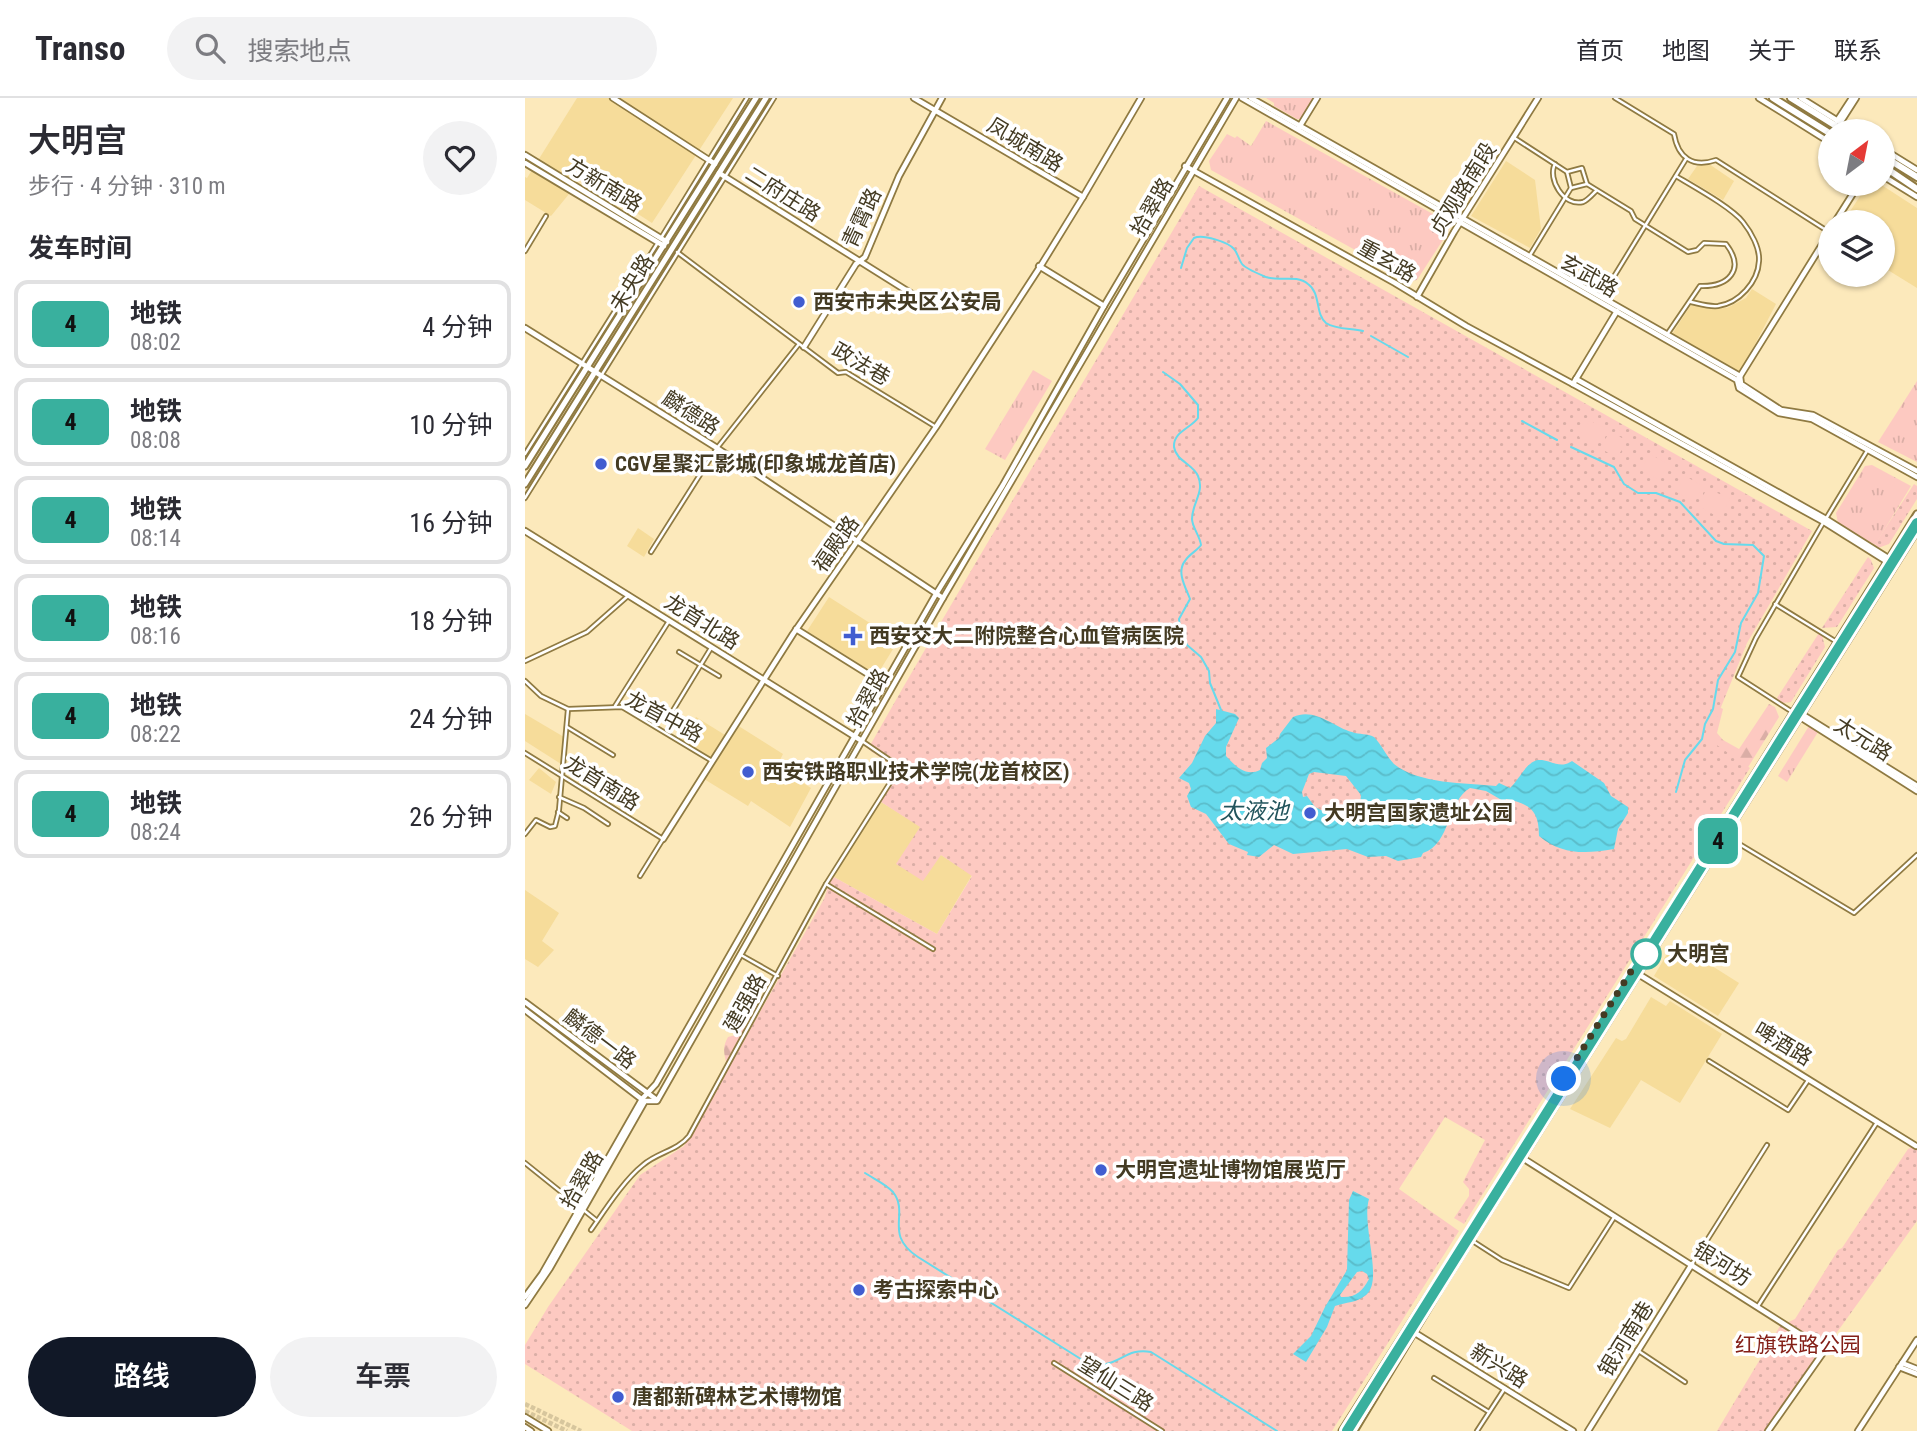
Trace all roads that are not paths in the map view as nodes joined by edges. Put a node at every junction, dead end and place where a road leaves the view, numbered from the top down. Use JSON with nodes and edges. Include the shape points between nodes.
{"nodes":[{"id":1,"x":613,"y":98,"type":"edge"},
{"id":2,"x":747,"y":98,"type":"edge"},
{"id":3,"x":756,"y":98,"type":"edge"},
{"id":4,"x":767,"y":98,"type":"edge"},
{"id":5,"x":773,"y":98,"type":"edge"},
{"id":6,"x":914,"y":98,"type":"edge"},
{"id":7,"x":941,"y":98,"type":"edge"},
{"id":8,"x":1139,"y":98,"type":"edge"},
{"id":9,"x":1227,"y":98,"type":"edge"},
{"id":10,"x":1236,"y":98,"type":"edge"},
{"id":11,"x":1242,"y":98,"type":"edge"},
{"id":12,"x":1251,"y":98,"type":"edge"},
{"id":13,"x":1317,"y":98,"type":"edge"},
{"id":14,"x":1538,"y":98,"type":"edge"},
{"id":15,"x":1615,"y":98,"type":"edge"},
{"id":16,"x":1759,"y":98,"type":"edge"},
{"id":17,"x":1773,"y":98,"type":"edge"},
{"id":18,"x":1791,"y":98,"type":"edge"},
{"id":19,"x":1801,"y":98,"type":"edge"},
{"id":20,"x":1854,"y":98,"type":"edge"},
{"id":21,"x":935,"y":110,"type":"junction"},
{"id":22,"x":1825,"y":119,"type":"edge"},
{"id":23,"x":1834,"y":119,"type":"edge"},
{"id":24,"x":1841,"y":119,"type":"edge"},
{"id":25,"x":1818,"y":126,"type":"edge"},
{"id":26,"x":1298,"y":128,"type":"junction"},
{"id":27,"x":1818,"y":135,"type":"edge"},
{"id":28,"x":1513,"y":137,"type":"junction"},
{"id":29,"x":525,"y":155,"type":"edge"},
{"id":30,"x":1895,"y":156,"type":"edge"},
{"id":31,"x":1686,"y":159,"type":"junction"},
{"id":32,"x":712,"y":162,"type":"junction"},
{"id":33,"x":525,"y":163,"type":"edge"},
{"id":34,"x":1895,"y":163,"type":"edge"},
{"id":35,"x":1555,"y":164,"type":"junction"},
{"id":36,"x":1185,"y":166,"type":"junction"},
{"id":37,"x":1192,"y":170,"type":"junction"},
{"id":38,"x":1917,"y":170,"type":"edge"},
{"id":39,"x":1567,"y":172,"type":"junction"},
{"id":40,"x":722,"y":174,"type":"junction"},
{"id":41,"x":1895,"y":174,"type":"edge"},
{"id":42,"x":1676,"y":176,"type":"junction"},
{"id":43,"x":1917,"y":177,"type":"edge"},
{"id":44,"x":1895,"y":183,"type":"edge"},
{"id":45,"x":1587,"y":184,"type":"junction"},
{"id":46,"x":1571,"y":188,"type":"junction"},
{"id":47,"x":1917,"y":188,"type":"edge"},
{"id":48,"x":1597,"y":190,"type":"junction"},
{"id":49,"x":1082,"y":197,"type":"junction"},
{"id":50,"x":1565,"y":197,"type":"junction"},
{"id":51,"x":1917,"y":197,"type":"edge"},
{"id":52,"x":547,"y":216,"type":"dead end"},
{"id":53,"x":1462,"y":219,"type":"junction"},
{"id":54,"x":1818,"y":224,"type":"edge"},
{"id":55,"x":1646,"y":225,"type":"junction"},
{"id":56,"x":662,"y":242,"type":"junction"},
{"id":57,"x":675,"y":250,"type":"junction"},
{"id":58,"x":1818,"y":250,"type":"edge"},
{"id":59,"x":525,"y":251,"type":"edge"},
{"id":60,"x":1530,"y":256,"type":"junction"},
{"id":61,"x":861,"y":261,"type":"junction"},
{"id":62,"x":1038,"y":267,"type":"junction"},
{"id":63,"x":1601,"y":297,"type":"junction"},
{"id":64,"x":1417,"y":298,"type":"junction"},
{"id":65,"x":1689,"y":301,"type":"junction"},
{"id":66,"x":1104,"y":306,"type":"junction"},
{"id":67,"x":936,"y":309,"type":"dead end"},
{"id":68,"x":1618,"y":309,"type":"junction"},
{"id":69,"x":525,"y":328,"type":"edge"},
{"id":70,"x":1667,"y":335,"type":"junction"},
{"id":71,"x":801,"y":346,"type":"junction"},
{"id":72,"x":584,"y":365,"type":"junction"},
{"id":73,"x":599,"y":373,"type":"junction"},
{"id":74,"x":1738,"y":378,"type":"junction"},
{"id":75,"x":1575,"y":381,"type":"junction"},
{"id":76,"x":936,"y":427,"type":"junction"},
{"id":77,"x":1869,"y":447,"type":"junction"},
{"id":78,"x":717,"y":448,"type":"junction"},
{"id":79,"x":525,"y":454,"type":"edge"},
{"id":80,"x":525,"y":466,"type":"edge"},
{"id":81,"x":1917,"y":471,"type":"edge"},
{"id":82,"x":1917,"y":477,"type":"edge"},
{"id":83,"x":525,"y":484,"type":"edge"},
{"id":84,"x":525,"y":498,"type":"edge"},
{"id":85,"x":1917,"y":514,"type":"edge"},
{"id":86,"x":1825,"y":520,"type":"junction"},
{"id":87,"x":1917,"y":530,"type":"edge"},
{"id":88,"x":525,"y":531,"type":"edge"},
{"id":89,"x":858,"y":541,"type":"junction"},
{"id":90,"x":652,"y":552,"type":"dead end"},
{"id":91,"x":1888,"y":561,"type":"junction"},
{"id":92,"x":1895,"y":565,"type":"junction"},
{"id":93,"x":936,"y":594,"type":"junction"},
{"id":94,"x":629,"y":595,"type":"junction"},
{"id":95,"x":943,"y":598,"type":"junction"},
{"id":96,"x":1775,"y":604,"type":"junction"},
{"id":97,"x":669,"y":621,"type":"junction"},
{"id":98,"x":796,"y":629,"type":"junction"},
{"id":99,"x":1838,"y":642,"type":"junction"},
{"id":100,"x":712,"y":646,"type":"junction"},
{"id":101,"x":679,"y":652,"type":"dead end"},
{"id":102,"x":525,"y":662,"type":"edge"},
{"id":103,"x":702,"y":665,"type":"junction"},
{"id":104,"x":719,"y":676,"type":"dead end"},
{"id":105,"x":763,"y":679,"type":"junction"},
{"id":106,"x":525,"y":681,"type":"edge"},
{"id":107,"x":884,"y":684,"type":"junction"},
{"id":108,"x":615,"y":706,"type":"junction"},
{"id":109,"x":651,"y":706,"type":"dead end"},
{"id":110,"x":568,"y":709,"type":"junction"},
{"id":111,"x":1795,"y":711,"type":"junction"},
{"id":112,"x":669,"y":717,"type":"junction"},
{"id":113,"x":1802,"y":717,"type":"junction"},
{"id":114,"x":567,"y":727,"type":"junction"},
{"id":115,"x":685,"y":727,"type":"dead end"},
{"id":116,"x":855,"y":737,"type":"junction"},
{"id":117,"x":862,"y":741,"type":"junction"},
{"id":118,"x":525,"y":753,"type":"edge"},
{"id":119,"x":613,"y":755,"type":"dead end"},
{"id":120,"x":712,"y":761,"type":"junction"},
{"id":121,"x":562,"y":776,"type":"junction"},
{"id":122,"x":1917,"y":789,"type":"edge"},
{"id":123,"x":559,"y":797,"type":"junction"},
{"id":124,"x":558,"y":813,"type":"junction"},
{"id":125,"x":568,"y":818,"type":"dead end"},
{"id":126,"x":608,"y":824,"type":"dead end"},
{"id":127,"x":525,"y":834,"type":"edge"},
{"id":128,"x":1725,"y":836,"type":"junction"},
{"id":129,"x":663,"y":839,"type":"junction"},
{"id":130,"x":1917,"y":855,"type":"edge"},
{"id":131,"x":640,"y":876,"type":"dead end"},
{"id":132,"x":826,"y":884,"type":"junction"},
{"id":133,"x":933,"y":949,"type":"dead end"},
{"id":134,"x":740,"y":954,"type":"junction"},
{"id":135,"x":1632,"y":970,"type":"junction"},
{"id":136,"x":1638,"y":974,"type":"junction"},
{"id":137,"x":778,"y":976,"type":"junction"},
{"id":138,"x":525,"y":1002,"type":"edge"},
{"id":139,"x":525,"y":1010,"type":"edge"},
{"id":140,"x":1709,"y":1061,"type":"dead end"},
{"id":141,"x":1809,"y":1079,"type":"junction"},
{"id":142,"x":645,"y":1098,"type":"junction"},
{"id":143,"x":657,"y":1101,"type":"joint"},
{"id":144,"x":1877,"y":1122,"type":"junction"},
{"id":145,"x":1767,"y":1145,"type":"dead end"},
{"id":146,"x":1916,"y":1146,"type":"edge"},
{"id":147,"x":1520,"y":1156,"type":"junction"},
{"id":148,"x":525,"y":1163,"type":"edge"},
{"id":149,"x":582,"y":1208,"type":"junction"},
{"id":150,"x":1615,"y":1216,"type":"junction"},
{"id":151,"x":597,"y":1221,"type":"junction"},
{"id":152,"x":591,"y":1230,"type":"dead end"},
{"id":153,"x":1471,"y":1240,"type":"junction"},
{"id":154,"x":1692,"y":1264,"type":"junction"},
{"id":155,"x":526,"y":1299,"type":"edge"},
{"id":156,"x":1758,"y":1306,"type":"junction"},
{"id":157,"x":1408,"y":1328,"type":"junction"},
{"id":158,"x":1415,"y":1332,"type":"junction"},
{"id":159,"x":1917,"y":1340,"type":"edge"},
{"id":160,"x":1637,"y":1350,"type":"junction"},
{"id":161,"x":1054,"y":1363,"type":"dead end"},
{"id":162,"x":1900,"y":1365,"type":"junction"},
{"id":163,"x":1917,"y":1371,"type":"edge"},
{"id":164,"x":1434,"y":1378,"type":"dead end"},
{"id":165,"x":1685,"y":1382,"type":"dead end"},
{"id":166,"x":1505,"y":1388,"type":"junction"},
{"id":167,"x":1489,"y":1412,"type":"junction"},
{"id":168,"x":525,"y":1416,"type":"edge"},
{"id":169,"x":525,"y":1427,"type":"edge"},
{"id":170,"x":531,"y":1431,"type":"edge"},
{"id":171,"x":548,"y":1431,"type":"edge"},
{"id":172,"x":1162,"y":1431,"type":"edge"},
{"id":173,"x":1342,"y":1431,"type":"edge"},
{"id":174,"x":1354,"y":1431,"type":"edge"},
{"id":175,"x":1477,"y":1431,"type":"edge"},
{"id":176,"x":1573,"y":1431,"type":"edge"},
{"id":177,"x":1588,"y":1431,"type":"edge"},
{"id":178,"x":1768,"y":1431,"type":"edge"},
{"id":179,"x":1858,"y":1431,"type":"edge"}],
"edges":[{"from":1,"to":32,"type":"street"},
{"from":2,"to":32,"type":"street"},
{"from":3,"to":32,"type":"main road","name":"未央路"},
{"from":4,"to":40,"type":"main road","name":"未央路"},
{"from":5,"to":40,"type":"street"},
{"from":6,"to":21,"type":"street","name":"凤城南路"},
{"from":7,"to":21,"type":"street","name":"青霄路"},
{"from":8,"to":49,"type":"street","name":"福殿路"},
{"from":9,"to":36,"type":"street","name":"拾翠路"},
{"from":10,"to":37,"type":"street","name":"拾翠路"},
{"from":11,"to":26,"type":"street","name":"玄武路"},
{"from":12,"to":26,"type":"street","name":"玄武路"},
{"from":13,"to":26,"type":"street"},
{"from":14,"to":28,"type":"street","name":"贞观路南段"},
{"from":15,"to":31,"type":"street","via":[[1674,134]]},
{"from":16,"to":27,"type":"street"},
{"from":17,"to":25,"type":"highway"},
{"from":18,"to":22,"type":"highway"},
{"from":19,"to":23,"type":"street"},
{"from":20,"to":24,"type":"street"},
{"from":21,"to":49,"type":"street","name":"凤城南路"},
{"from":21,"to":61,"type":"street","name":"青霄路"},
{"from":26,"to":53,"type":"street","name":"玄武路"},
{"from":28,"to":35,"type":"street"},
{"from":28,"to":53,"type":"street","name":"贞观路南段"},
{"from":29,"to":56,"type":"street","name":"方新南路"},
{"from":30,"to":38,"type":"street"},
{"from":31,"to":42,"type":"street"},
{"from":31,"to":54,"type":"street","via":[[1698,163],[1716,160]]},
{"from":32,"to":56,"type":"main road","name":"未央路"},
{"from":33,"to":56,"type":"street","name":"方新南路"},
{"from":34,"to":43,"type":"highway"},
{"from":35,"to":39,"type":"street"},
{"from":35,"to":50,"type":"street","via":[[1555,186]]},
{"from":36,"to":37,"type":"street","name":"重玄路"},
{"from":36,"to":66,"type":"street","name":"拾翠路"},
{"from":37,"to":64,"type":"street","name":"重玄路"},
{"from":37,"to":95,"type":"street","name":"拾翠路"},
{"from":39,"to":45,"type":"street","via":[[1582,169]]},
{"from":39,"to":46,"type":"street"},
{"from":40,"to":57,"type":"main road","name":"未央路"},
{"from":40,"to":61,"type":"street","name":"二府庄路"},
{"from":41,"to":47,"type":"highway"},
{"from":42,"to":55,"type":"street"},
{"from":42,"to":65,"type":"street","via":[[1740,218],[1759,259],[1758,270],[1739,298],[1717,306]]},
{"from":44,"to":51,"type":"street"},
{"from":45,"to":46,"type":"street"},
{"from":45,"to":48,"type":"street"},
{"from":46,"to":50,"type":"street"},
{"from":48,"to":50,"type":"street","via":[[1583,202]]},
{"from":48,"to":55,"type":"street"},
{"from":49,"to":62,"type":"street","name":"福殿路"},
{"from":50,"to":60,"type":"street"},
{"from":52,"to":59,"type":"street"},
{"from":53,"to":60,"type":"street","name":"玄武路"},
{"from":53,"to":64,"type":"street","name":"贞观路南段"},
{"from":53,"to":68,"type":"street","name":"玄武路"},
{"from":55,"to":63,"type":"street"},
{"from":55,"to":65,"type":"street","via":[[1688,252],[1704,243],[1726,244],[1732,252],[1734,271],[1712,287],[1700,286]]},
{"from":56,"to":72,"type":"main road","name":"未央路"},
{"from":57,"to":71,"type":"street","name":"政法巷"},
{"from":57,"to":73,"type":"main road","name":"未央路"},
{"from":58,"to":74,"type":"street"},
{"from":60,"to":63,"type":"street","name":"玄武路"},
{"from":61,"to":67,"type":"street","name":"二府庄路"},
{"from":61,"to":71,"type":"street","name":"青霄路"},
{"from":62,"to":66,"type":"street"},
{"from":62,"to":76,"type":"street","name":"福殿路"},
{"from":63,"to":68,"type":"street","name":"玄武路"},
{"from":64,"to":75,"type":"street","name":"重玄路"},
{"from":65,"to":70,"type":"street"},
{"from":66,"to":93,"type":"street","name":"拾翠路"},
{"from":68,"to":70,"type":"street","name":"玄武路"},
{"from":68,"to":74,"type":"street","name":"玄武路"},
{"from":68,"to":75,"type":"street"},
{"from":69,"to":72,"type":"street","name":"麟德路"},
{"from":70,"to":74,"type":"street","name":"玄武路"},
{"from":71,"to":76,"type":"street","name":"政法巷","via":[[838,373],[846,372]]},
{"from":71,"to":78,"type":"street"},
{"from":72,"to":73,"type":"street","name":"麟德路"},
{"from":72,"to":79,"type":"street"},
{"from":72,"to":80,"type":"main road","name":"未央路"},
{"from":73,"to":78,"type":"street","name":"麟德路"},
{"from":73,"to":83,"type":"main road","name":"未央路"},
{"from":73,"to":84,"type":"street"},
{"from":74,"to":77,"type":"street","name":"玄武路","via":[[1781,410],[1813,415]]},
{"from":75,"to":86,"type":"street","name":"重玄路"},
{"from":76,"to":89,"type":"street","name":"福殿路"},
{"from":77,"to":81,"type":"street","name":"玄武路"},
{"from":77,"to":82,"type":"street","name":"玄武路"},
{"from":77,"to":86,"type":"street"},
{"from":78,"to":89,"type":"street","name":"麟德路"},
{"from":78,"to":90,"type":"street"},
{"from":85,"to":91,"type":"main road"},
{"from":86,"to":91,"type":"street","name":"重玄路"},
{"from":86,"to":96,"type":"street"},
{"from":87,"to":92,"type":"main road"},
{"from":88,"to":94,"type":"street","name":"龙首北路"},
{"from":89,"to":93,"type":"street","name":"麟德路"},
{"from":89,"to":98,"type":"street","name":"福殿路"},
{"from":91,"to":92,"type":"street","name":"重玄路"},
{"from":91,"to":99,"type":"main road"},
{"from":92,"to":113,"type":"main road"},
{"from":93,"to":95,"type":"street","name":"麟德路"},
{"from":93,"to":107,"type":"street","name":"拾翠路"},
{"from":94,"to":97,"type":"street","name":"龙首北路"},
{"from":94,"to":102,"type":"street","via":[[587,632]]},
{"from":95,"to":117,"type":"street","name":"拾翠路"},
{"from":96,"to":99,"type":"street"},
{"from":96,"to":111,"type":"street","via":[[1738,677]]},
{"from":97,"to":100,"type":"street","name":"龙首北路"},
{"from":97,"to":108,"type":"street"},
{"from":98,"to":105,"type":"street","name":"福殿路"},
{"from":98,"to":107,"type":"street"},
{"from":99,"to":111,"type":"main road"},
{"from":100,"to":103,"type":"street"},
{"from":100,"to":105,"type":"street","name":"龙首北路"},
{"from":101,"to":103,"type":"street"},
{"from":103,"to":104,"type":"street"},
{"from":103,"to":112,"type":"street"},
{"from":105,"to":116,"type":"street","name":"龙首北路"},
{"from":105,"to":120,"type":"street","name":"福殿路"},
{"from":106,"to":110,"type":"street","via":[[541,696]]},
{"from":107,"to":116,"type":"street","name":"拾翠路"},
{"from":108,"to":110,"type":"street","name":"龙首中路"},
{"from":108,"to":120,"type":"street","name":"龙首中路"},
{"from":109,"to":112,"type":"street"},
{"from":110,"to":114,"type":"street"},
{"from":111,"to":113,"type":"street","name":"太元路"},
{"from":111,"to":135,"type":"main road"},
{"from":112,"to":115,"type":"street"},
{"from":113,"to":122,"type":"street","name":"太元路"},
{"from":113,"to":128,"type":"main road"},
{"from":114,"to":119,"type":"street"},
{"from":114,"to":121,"type":"street"},
{"from":116,"to":117,"type":"street","name":"龙首北路"},
{"from":116,"to":142,"type":"street","name":"拾翠路"},
{"from":117,"to":132,"type":"street","name":"建强路","via":[[900,767]]},
{"from":117,"to":134,"type":"street","name":"拾翠路"},
{"from":118,"to":121,"type":"street","name":"龙首南路"},
{"from":120,"to":129,"type":"street","name":"福殿路"},
{"from":121,"to":123,"type":"street"},
{"from":121,"to":129,"type":"street","name":"龙首南路"},
{"from":123,"to":124,"type":"street"},
{"from":123,"to":126,"type":"street"},
{"from":124,"to":125,"type":"street"},
{"from":124,"to":127,"type":"street","via":[[554,827],[536,820]]},
{"from":128,"to":130,"type":"street","via":[[1854,913]]},
{"from":128,"to":136,"type":"main road"},
{"from":129,"to":131,"type":"street"},
{"from":132,"to":133,"type":"street"},
{"from":132,"to":137,"type":"street","name":"建强路"},
{"from":134,"to":137,"type":"street"},
{"from":134,"to":143,"type":"street","name":"拾翠路"},
{"from":135,"to":136,"type":"street","name":"啤酒路"},
{"from":135,"to":147,"type":"main road"},
{"from":136,"to":141,"type":"street","name":"啤酒路"},
{"from":136,"to":147,"type":"main road"},
{"from":137,"to":151,"type":"street","name":"建强路","via":[[689,1136],[682,1145],[640,1167]]},
{"from":138,"to":142,"type":"street","name":"麟德一路"},
{"from":139,"to":142,"type":"street","name":"麟德一路"},
{"from":140,"to":141,"type":"street","via":[[1788,1110]]},
{"from":141,"to":144,"type":"street","name":"啤酒路"},
{"from":142,"to":143,"type":"street","name":"麟德一路"},
{"from":142,"to":149,"type":"street","name":"拾翠路"},
{"from":144,"to":146,"type":"street","name":"啤酒路"},
{"from":144,"to":156,"type":"street"},
{"from":145,"to":154,"type":"street"},
{"from":147,"to":150,"type":"street","name":"银河坊"},
{"from":147,"to":153,"type":"main road"},
{"from":147,"to":157,"type":"main road"},
{"from":148,"to":149,"type":"street"},
{"from":149,"to":151,"type":"street"},
{"from":149,"to":155,"type":"street","name":"拾翠路"},
{"from":150,"to":153,"type":"street","via":[[1569,1288],[1502,1260]]},
{"from":150,"to":154,"type":"street","name":"银河坊"},
{"from":151,"to":152,"type":"street","name":"建强路"},
{"from":153,"to":158,"type":"main road"},
{"from":154,"to":156,"type":"street","name":"银河坊"},
{"from":154,"to":160,"type":"street","name":"银河南巷"},
{"from":156,"to":178,"type":"street","name":"银河坊","via":[[1825,1350]]},
{"from":157,"to":158,"type":"street","name":"新兴路"},
{"from":157,"to":173,"type":"main road"},
{"from":158,"to":166,"type":"street","name":"新兴路"},
{"from":158,"to":174,"type":"main road"},
{"from":159,"to":162,"type":"street"},
{"from":160,"to":165,"type":"street"},
{"from":160,"to":177,"type":"street","name":"银河南巷"},
{"from":161,"to":172,"type":"street","name":"望仙三路"},
{"from":162,"to":163,"type":"street"},
{"from":162,"to":179,"type":"street"},
{"from":164,"to":167,"type":"street"},
{"from":166,"to":167,"type":"street"},
{"from":166,"to":176,"type":"street","name":"新兴路"},
{"from":167,"to":175,"type":"street"},
{"from":168,"to":171,"type":"street"},
{"from":169,"to":170,"type":"street"}]}
